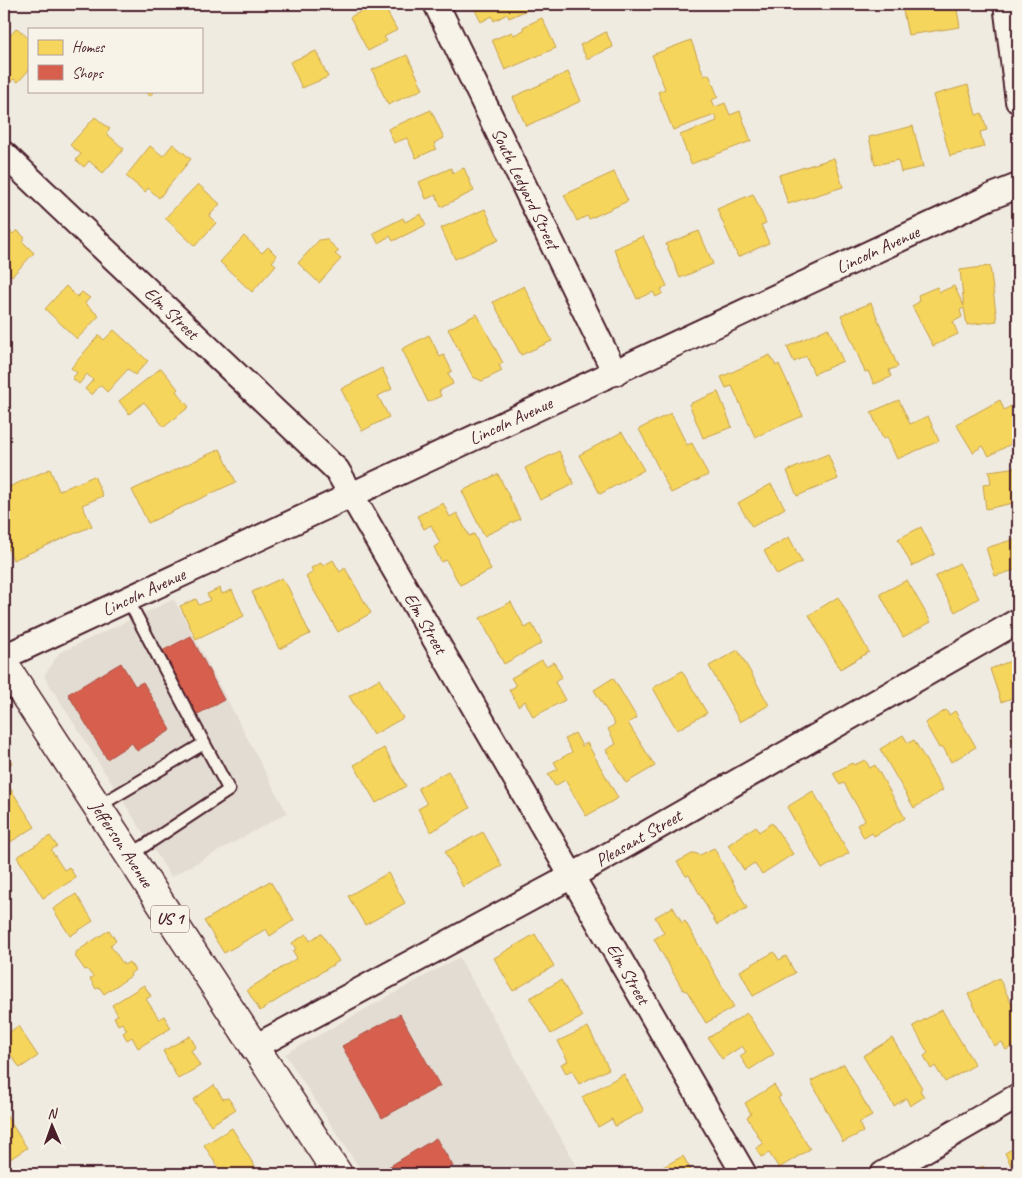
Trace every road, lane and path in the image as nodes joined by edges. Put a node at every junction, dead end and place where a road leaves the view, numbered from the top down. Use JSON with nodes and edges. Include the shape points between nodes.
{"nodes":[{"id":1,"x":436,"y":4,"type":"edge"},
{"id":2,"x":1006,"y":4,"type":"edge"},
{"id":3,"x":1018,"y":101,"type":"edge"},
{"id":4,"x":4,"y":154,"type":"edge"},
{"id":5,"x":1018,"y":186,"type":"edge"},
{"id":6,"x":615,"y":374,"type":"junction"},
{"id":7,"x":353,"y":495,"type":"junction"},
{"id":8,"x":128,"y":600,"type":"junction"},
{"id":9,"x":1018,"y":621,"type":"edge"},
{"id":10,"x":4,"y":657,"type":"edge"},
{"id":11,"x":4,"y":664,"type":"edge"},
{"id":12,"x":203,"y":744,"type":"junction"},
{"id":13,"x":97,"y":807,"type":"junction"},
{"id":14,"x":129,"y":856,"type":"junction"},
{"id":15,"x":572,"y":876,"type":"junction"},
{"id":16,"x":253,"y":1048,"type":"junction"},
{"id":17,"x":1018,"y":1096,"type":"edge"},
{"id":18,"x":338,"y":1174,"type":"edge"},
{"id":19,"x":744,"y":1174,"type":"edge"},
{"id":20,"x":883,"y":1174,"type":"edge"}],
"edges":[{"from":1,"to":6,"type":"street","name":"South Ledyard Street"},
{"from":2,"to":3,"type":"street"},
{"from":4,"to":7,"type":"street","name":"Elm Street","via":[[337,470]]},
{"from":5,"to":6,"type":"street","name":"Lincoln Avenue"},
{"from":6,"to":7,"type":"street","name":"Lincoln Avenue"},
{"from":7,"to":8,"type":"street","name":"Lincoln Avenue"},
{"from":7,"to":15,"type":"street","name":"Elm Street"},
{"from":8,"to":10,"type":"street","name":"Lincoln Avenue"},
{"from":8,"to":12,"type":"lane"},
{"from":9,"to":15,"type":"street","name":"Pleasant Street"},
{"from":11,"to":13,"type":"main road","name":"Jefferson Avenue","number":"US 1"},
{"from":12,"to":13,"type":"lane"},
{"from":12,"to":14,"type":"lane","via":[[229,790]]},
{"from":13,"to":14,"type":"main road","name":"Jefferson Avenue","number":"US 1"},
{"from":14,"to":16,"type":"main road","name":"Jefferson Avenue","number":"US 1"},
{"from":15,"to":16,"type":"street","name":"Pleasant Street"},
{"from":15,"to":19,"type":"street","name":"Elm Street"},
{"from":16,"to":18,"type":"main road","name":"Jefferson Avenue","number":"US 1"},
{"from":17,"to":20,"type":"street"}]}
